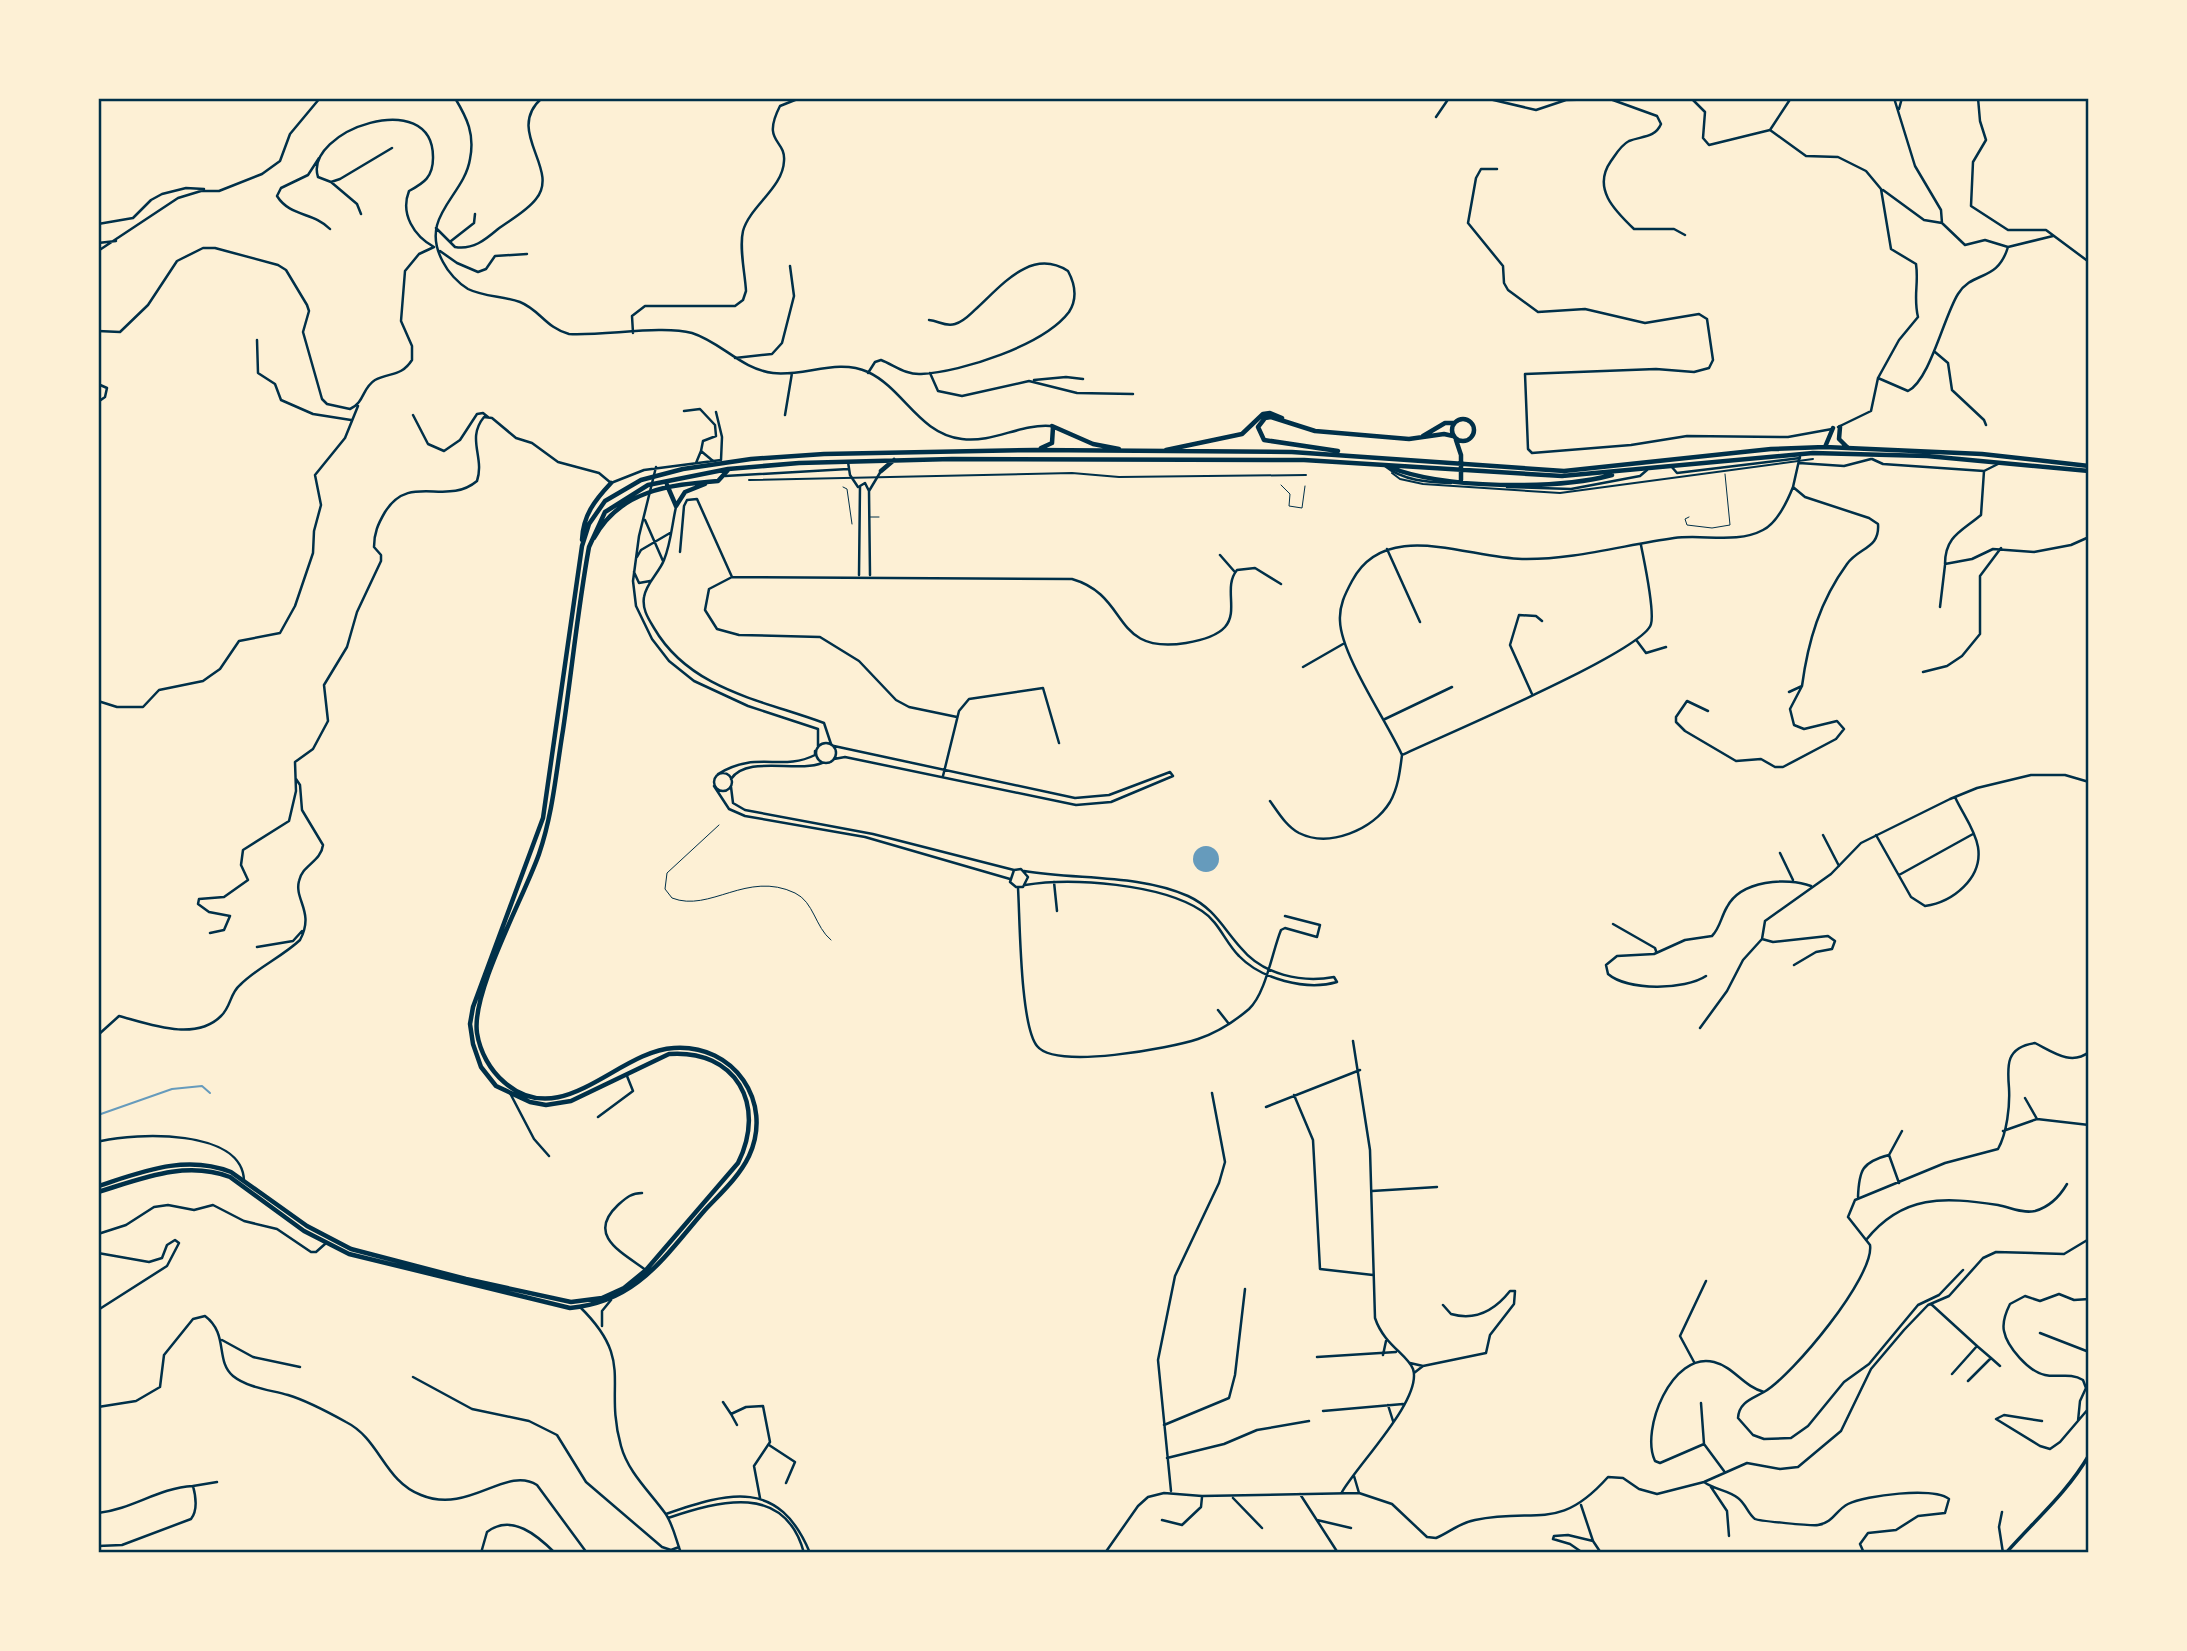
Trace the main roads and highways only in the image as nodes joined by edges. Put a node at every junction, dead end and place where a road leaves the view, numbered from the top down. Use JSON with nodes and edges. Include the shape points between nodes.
{"nodes":[{"id":1,"x":1289,"y":422,"type":"junction"},
{"id":2,"x":1454,"y":423,"type":"junction"},
{"id":3,"x":1840,"y":427,"type":"road end"},
{"id":4,"x":1833,"y":429,"type":"road end"},
{"id":5,"x":1419,"y":438,"type":"junction"},
{"id":6,"x":1454,"y":438,"type":"junction"},
{"id":7,"x":1469,"y":439,"type":"junction"},
{"id":8,"x":1825,"y":447,"type":"junction"},
{"id":9,"x":1848,"y":447,"type":"junction"},
{"id":10,"x":1035,"y":450,"type":"junction"},
{"id":11,"x":1140,"y":452,"type":"junction"},
{"id":12,"x":1461,"y":455,"type":"junction"},
{"id":13,"x":1377,"y":456,"type":"junction"},
{"id":14,"x":751,"y":459,"type":"junction"},
{"id":15,"x":721,"y":460,"type":"road end"},
{"id":16,"x":895,"y":460,"type":"junction"},
{"id":17,"x":1382,"y":464,"type":"junction"},
{"id":18,"x":2089,"y":468,"type":"edge"},
{"id":19,"x":728,"y":469,"type":"junction"},
{"id":20,"x":1623,"y":472,"type":"junction"},
{"id":21,"x":879,"y":473,"type":"road end"},
{"id":22,"x":1461,"y":480,"type":"junction"},
{"id":23,"x":718,"y":481,"type":"junction"},
{"id":24,"x":611,"y":483,"type":"road end"},
{"id":25,"x":667,"y":485,"type":"junction"},
{"id":26,"x":582,"y":545,"type":"junction"},
{"id":27,"x":589,"y":547,"type":"junction"},
{"id":28,"x":98,"y":1186,"type":"edge"},
{"id":29,"x":98,"y":1192,"type":"edge"}],
"edges":[{"from":1,"to":5,"type":"main road","via":[[1315,431]]},
{"from":1,"to":11,"type":"main road","via":[[1263,414],[1242,434],[1184,448]]},
{"from":1,"to":13,"type":"main road","via":[[1265,418],[1258,427],[1259,435],[1272,442]]},
{"from":2,"to":5,"type":"main road","via":[[1445,423]]},
{"from":2,"to":6,"type":"main road"},
{"from":2,"to":7,"type":"main road","via":[[1463,419],[1472,424]]},
{"from":3,"to":9,"type":"main road","via":[[1839,439]]},
{"from":4,"to":8,"type":"main road"},
{"from":5,"to":6,"type":"main road","via":[[1437,434]]},
{"from":6,"to":7,"type":"main road"},
{"from":6,"to":12,"type":"main road"},
{"from":7,"to":12,"type":"main road"},
{"from":8,"to":9,"type":"main road"},
{"from":8,"to":13,"type":"main road","via":[[1564,471]]},
{"from":9,"to":18,"type":"main road","via":[[1982,454]]},
{"from":10,"to":11,"type":"main road"},
{"from":10,"to":11,"type":"main road","via":[[1052,443],[1052,426],[1093,444]]},
{"from":10,"to":14,"type":"main road"},
{"from":11,"to":13,"type":"main road"},
{"from":12,"to":22,"type":"main road"},
{"from":14,"to":15,"type":"main road"},
{"from":14,"to":26,"type":"main road","via":[[682,469],[627,487],[597,511]]},
{"from":16,"to":17,"type":"main road"},
{"from":16,"to":19,"type":"main road"},
{"from":16,"to":21,"type":"main road"},
{"from":17,"to":20,"type":"main road","via":[[1532,476]]},
{"from":17,"to":22,"type":"main road","via":[[1401,472]]},
{"from":18,"to":20,"type":"main road","via":[[1873,456],[1722,460]]},
{"from":19,"to":23,"type":"main road"},
{"from":19,"to":27,"type":"main road","via":[[664,479],[636,490],[605,512]]},
{"from":20,"to":22,"type":"main road","via":[[1539,485]]},
{"from":23,"to":25,"type":"main road"},
{"from":23,"to":25,"type":"main road","via":[[685,492],[676,506]]},
{"from":24,"to":26,"type":"main road","via":[[584,520]]},
{"from":25,"to":27,"type":"main road","via":[[645,492],[609,517]]},
{"from":26,"to":28,"type":"main road","via":[[543,818],[471,1016],[473,1044],[481,1067],[496,1086],[538,1104],[571,1101],[669,1054],[698,1055],[731,1073],[746,1097],[749,1132],[738,1163],[646,1270],[624,1288],[602,1298],[561,1301],[351,1249],[307,1226],[217,1166],[162,1166]]},
{"from":27,"to":29,"type":"main road","via":[[555,792],[539,854],[479,1008],[480,1045],[488,1064],[508,1086],[547,1099],[570,1095],[650,1053],[670,1048],[702,1050],[729,1062],[749,1088],[757,1123],[742,1168],[652,1272],[628,1292],[580,1307],[560,1307],[349,1254],[325,1244],[217,1172],[164,1172]]}]}
